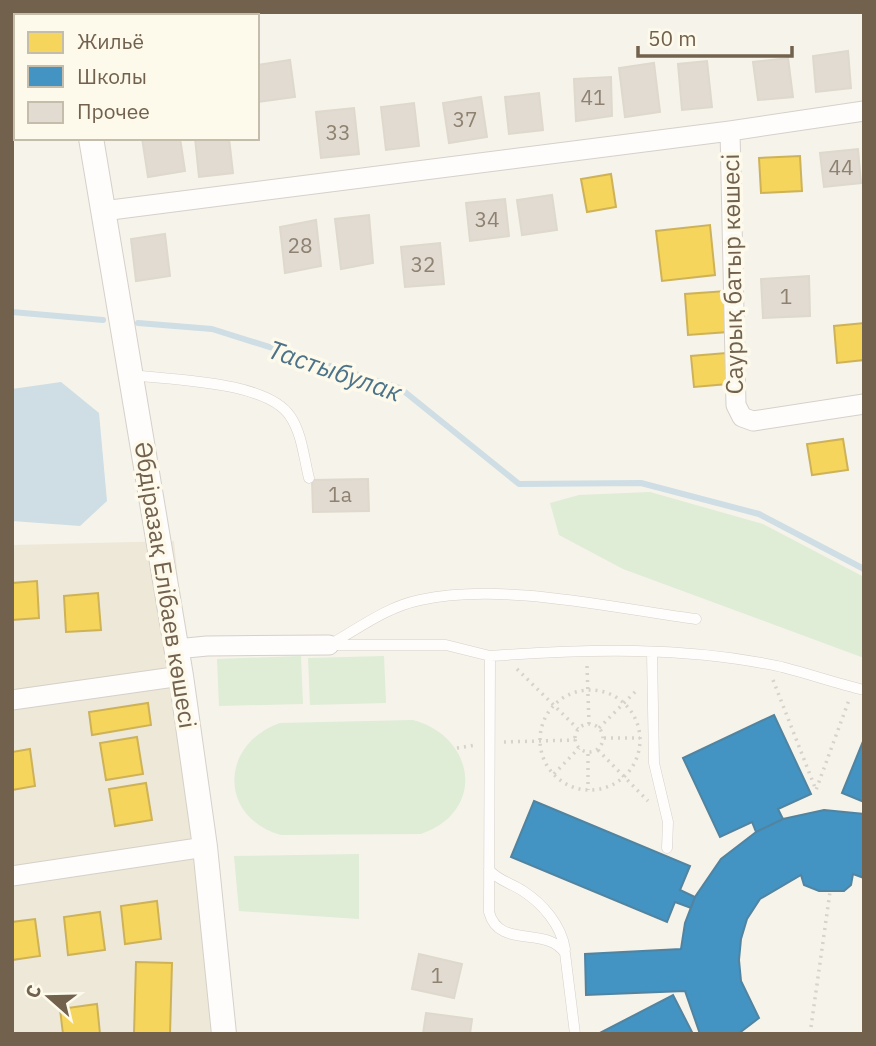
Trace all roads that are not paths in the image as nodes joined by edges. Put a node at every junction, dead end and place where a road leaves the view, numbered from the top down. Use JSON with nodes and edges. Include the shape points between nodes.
{"nodes":[{"id":1,"x":864,"y":111,"type":"edge"},
{"id":2,"x":730,"y":131,"type":"junction"},
{"id":3,"x":86,"y":140,"type":"edge"},
{"id":4,"x":103,"y":211,"type":"junction"},
{"id":5,"x":131,"y":375,"type":"junction"},
{"id":6,"x":864,"y":404,"type":"edge"},
{"id":7,"x":310,"y":478,"type":"dead end"},
{"id":8,"x":696,"y":619,"type":"dead end"},
{"id":9,"x":329,"y":645,"type":"junction"},
{"id":10,"x":176,"y":649,"type":"junction"},
{"id":11,"x":652,"y":652,"type":"junction"},
{"id":12,"x":490,"y":656,"type":"junction"},
{"id":13,"x":181,"y":676,"type":"junction"},
{"id":14,"x":859,"y":689,"type":"edge"},
{"id":15,"x":12,"y":700,"type":"edge"},
{"id":16,"x":205,"y":847,"type":"junction"},
{"id":17,"x":667,"y":848,"type":"dead end"},
{"id":18,"x":489,"y":870,"type":"junction"},
{"id":19,"x":12,"y":876,"type":"edge"},
{"id":20,"x":565,"y":953,"type":"junction"},
{"id":21,"x":224,"y":1034,"type":"edge"},
{"id":22,"x":575,"y":1034,"type":"edge"}],
"edges":[{"from":1,"to":2,"type":"street"},
{"from":2,"to":4,"type":"street"},
{"from":2,"to":6,"type":"street","name":"Саурық батыр көшесі","via":[[736,405],[742,417],[753,421]]},
{"from":3,"to":4,"type":"street","name":"Әбдіразақ Елібаев көшесі"},
{"from":4,"to":5,"type":"street","name":"Әбдіразақ Елібаев көшесі"},
{"from":5,"to":7,"type":"lane","via":[[235,388],[282,407],[296,426]]},
{"from":5,"to":10,"type":"street","name":"Әбдіразақ Елібаев көшесі"},
{"from":8,"to":9,"type":"lane","via":[[493,593],[419,600],[376,616]]},
{"from":9,"to":10,"type":"street"},
{"from":9,"to":12,"type":"lane","via":[[446,645]]},
{"from":10,"to":13,"type":"street","name":"Әбдіразақ Елібаев көшесі"},
{"from":11,"to":12,"type":"lane","via":[[587,650]]},
{"from":11,"to":14,"type":"lane","via":[[768,665]]},
{"from":11,"to":17,"type":"lane","via":[[654,764],[668,822]]},
{"from":12,"to":18,"type":"lane"},
{"from":13,"to":15,"type":"street"},
{"from":13,"to":16,"type":"street","name":"Әбдіразақ Елібаев көшесі"},
{"from":16,"to":19,"type":"street"},
{"from":16,"to":21,"type":"street","name":"Әбдіразақ Елібаев көшесі"},
{"from":18,"to":20,"type":"lane","via":[[524,891],[551,916],[562,935]]},
{"from":18,"to":20,"type":"lane","via":[[492,923],[511,935],[549,939]]},
{"from":20,"to":22,"type":"lane"}]}
